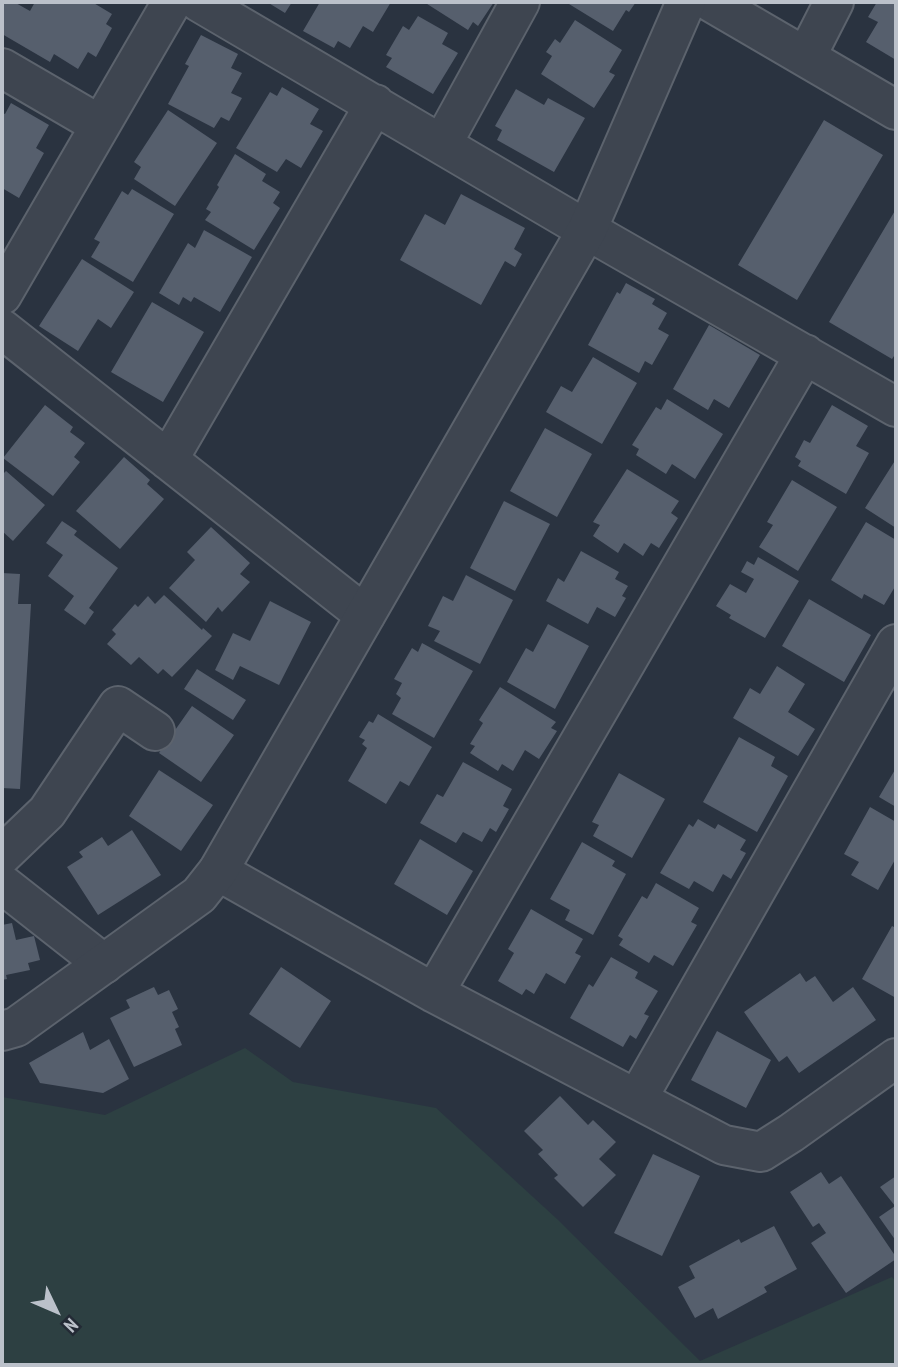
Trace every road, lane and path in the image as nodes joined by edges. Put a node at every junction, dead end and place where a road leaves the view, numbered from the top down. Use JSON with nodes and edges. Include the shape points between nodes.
{"nodes":[{"id":1,"x":172,"y":2,"type":"edge"},
{"id":2,"x":199,"y":2,"type":"edge"},
{"id":3,"x":520,"y":2,"type":"edge"},
{"id":4,"x":687,"y":2,"type":"edge"},
{"id":5,"x":711,"y":2,"type":"edge"},
{"id":6,"x":834,"y":2,"type":"edge"},
{"id":7,"x":806,"y":57,"type":"junction"},
{"id":8,"x":2,"y":68,"type":"edge"},
{"id":9,"x":374,"y":104,"type":"junction"},
{"id":10,"x":896,"y":110,"type":"edge"},
{"id":11,"x":100,"y":125,"type":"junction"},
{"id":12,"x":442,"y":144,"type":"junction"},
{"id":13,"x":587,"y":230,"type":"junction"},
{"id":14,"x":2,"y":295,"type":"edge"},
{"id":15,"x":2,"y":329,"type":"edge"},
{"id":16,"x":804,"y":354,"type":"junction"},
{"id":17,"x":896,"y":407,"type":"edge"},
{"id":18,"x":168,"y":460,"type":"junction"},
{"id":19,"x":365,"y":615,"type":"junction"},
{"id":20,"x":896,"y":644,"type":"edge"},
{"id":21,"x":155,"y":731,"type":"dead end"},
{"id":22,"x":2,"y":855,"type":"edge"},
{"id":23,"x":218,"y":871,"type":"junction"},
{"id":24,"x":2,"y":884,"type":"edge"},
{"id":25,"x":104,"y":964,"type":"junction"},
{"id":26,"x":433,"y":993,"type":"junction"},
{"id":27,"x":2,"y":1031,"type":"edge"},
{"id":28,"x":896,"y":1058,"type":"edge"},
{"id":29,"x":637,"y":1099,"type":"junction"}],
"edges":[{"from":1,"to":11,"type":"street"},
{"from":2,"to":9,"type":"street"},
{"from":3,"to":12,"type":"street"},
{"from":4,"to":13,"type":"street"},
{"from":5,"to":7,"type":"street"},
{"from":6,"to":7,"type":"street"},
{"from":7,"to":10,"type":"street"},
{"from":8,"to":11,"type":"street"},
{"from":9,"to":12,"type":"street"},
{"from":9,"to":18,"type":"street"},
{"from":11,"to":14,"type":"street"},
{"from":12,"to":13,"type":"street"},
{"from":13,"to":16,"type":"street"},
{"from":13,"to":19,"type":"street"},
{"from":15,"to":18,"type":"street"},
{"from":16,"to":17,"type":"street"},
{"from":16,"to":26,"type":"street"},
{"from":18,"to":19,"type":"street"},
{"from":19,"to":23,"type":"street"},
{"from":20,"to":29,"type":"street"},
{"from":21,"to":22,"type":"street","via":[[118,706],[47,812]]},
{"from":23,"to":25,"type":"street","via":[[199,895]]},
{"from":23,"to":26,"type":"street"},
{"from":24,"to":25,"type":"street"},
{"from":25,"to":27,"type":"street","via":[[16,1027]]},
{"from":26,"to":29,"type":"street"},
{"from":28,"to":29,"type":"street","via":[[761,1152],[724,1145]]}]}
